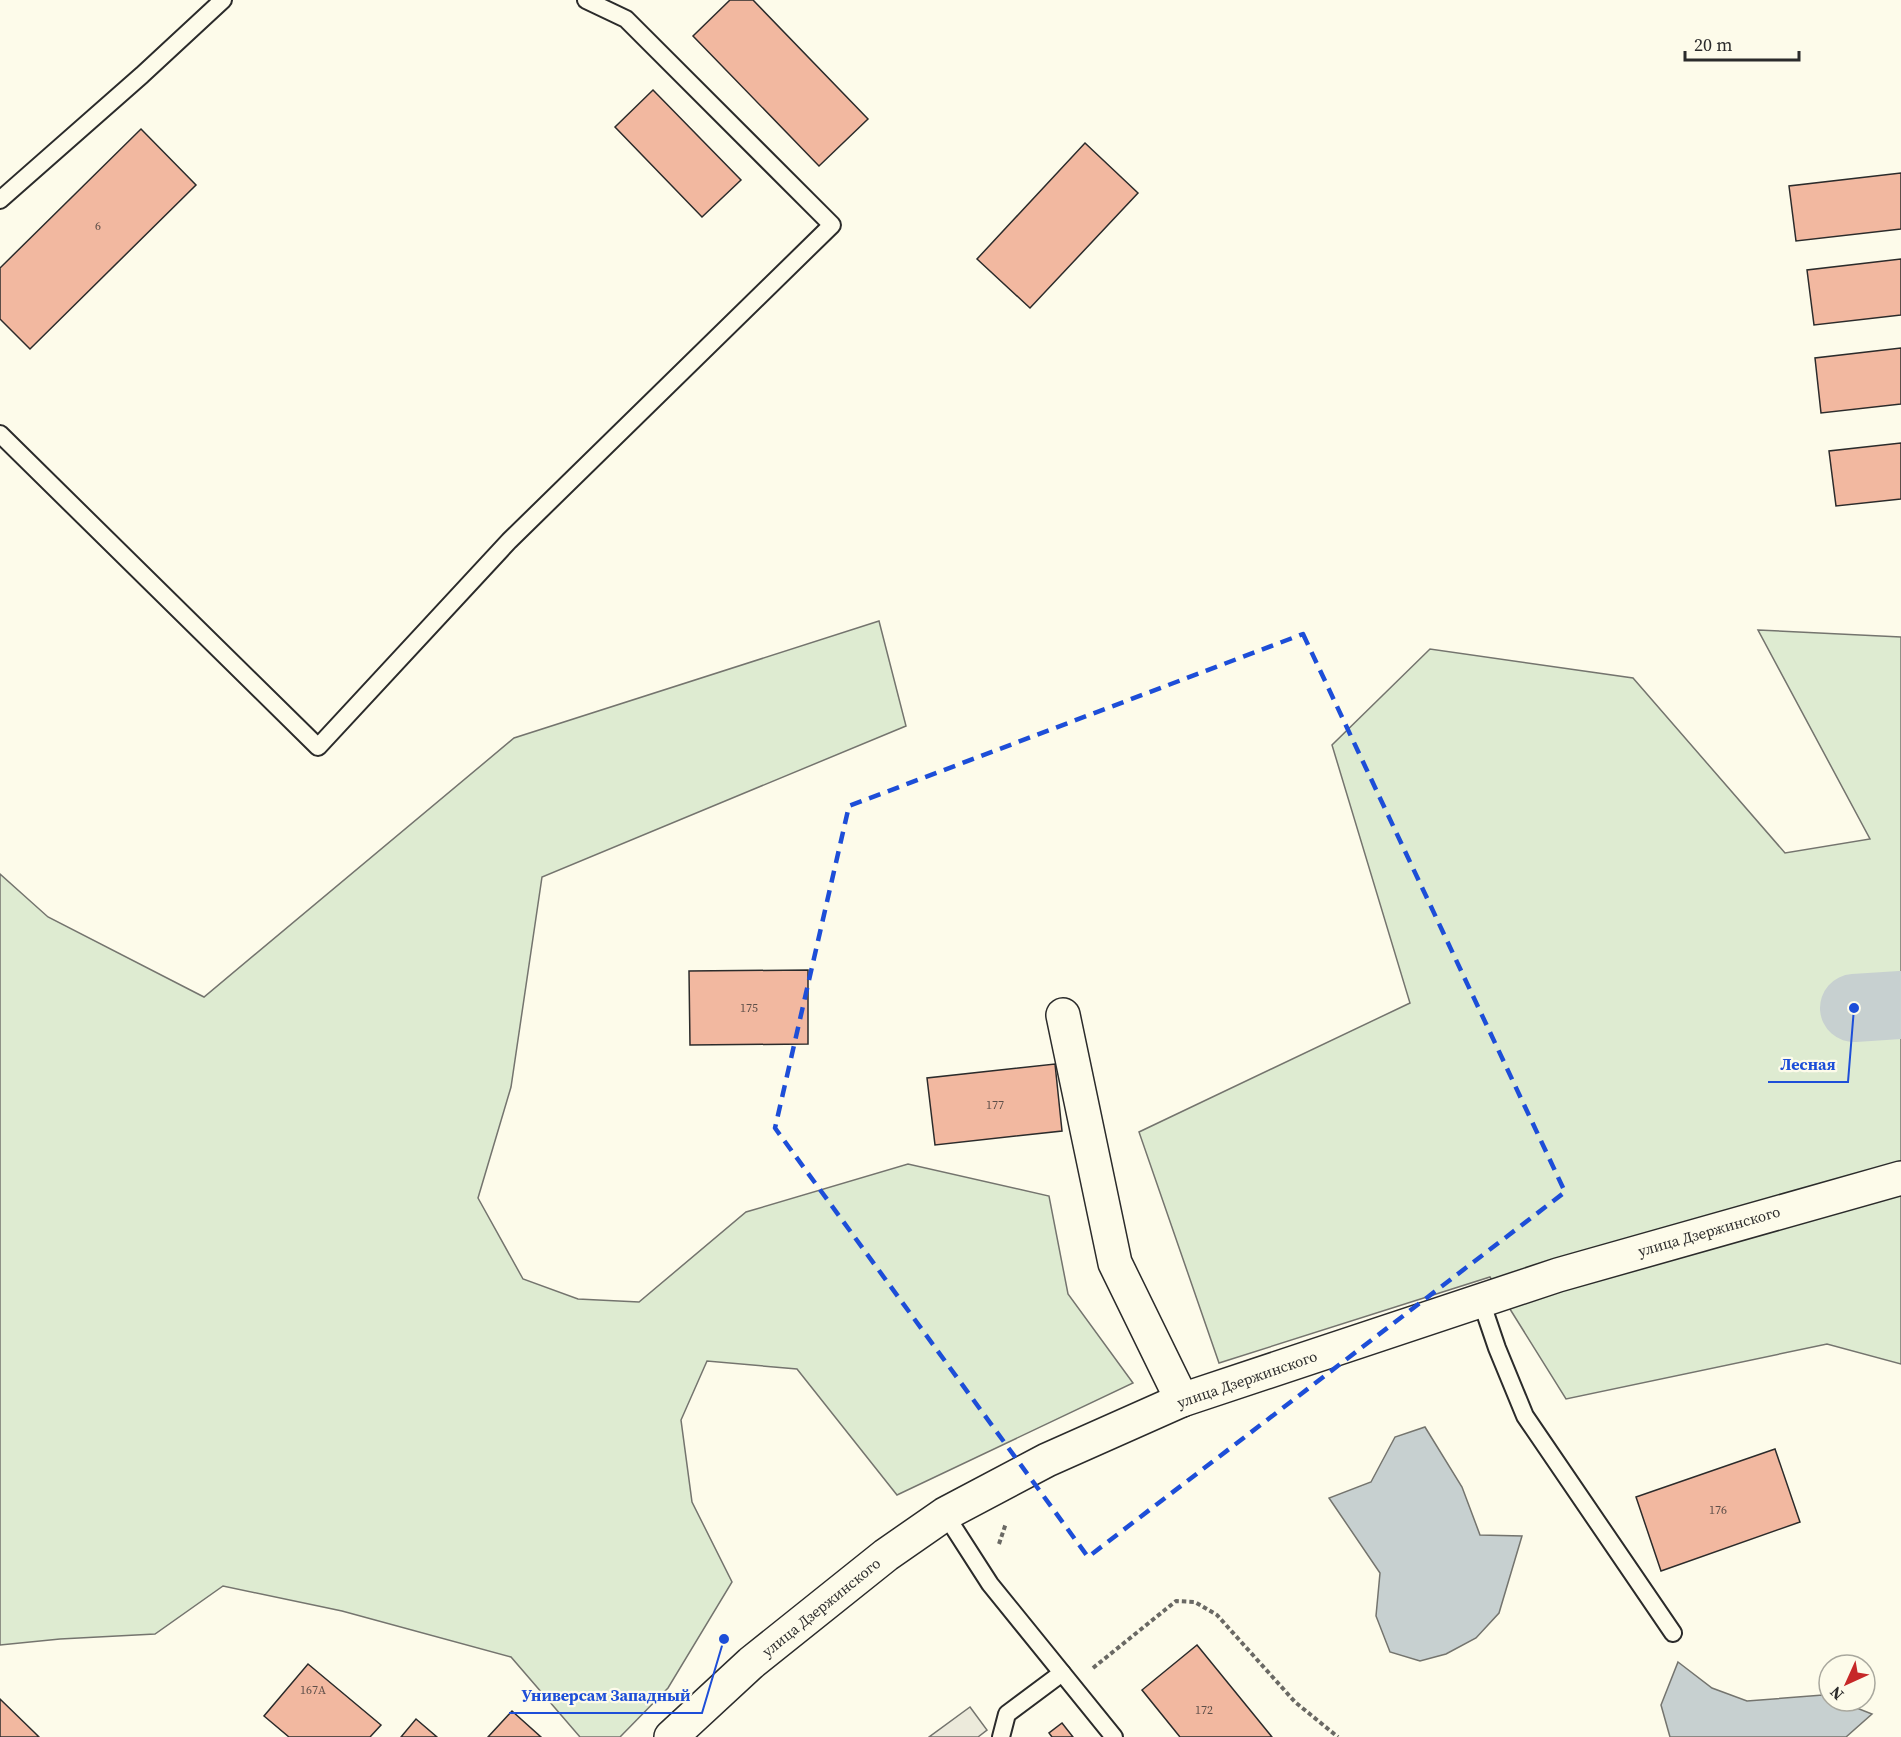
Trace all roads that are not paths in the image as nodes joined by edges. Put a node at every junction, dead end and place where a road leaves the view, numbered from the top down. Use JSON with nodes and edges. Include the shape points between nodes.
{"nodes":[{"id":1,"x":223,"y":0,"type":"edge"},
{"id":2,"x":586,"y":0,"type":"edge"},
{"id":3,"x":0,"y":200,"type":"edge"},
{"id":4,"x":0,"y":434,"type":"edge"},
{"id":5,"x":1063,"y":1015,"type":"dead end"},
{"id":6,"x":1901,"y":1178,"type":"edge"},
{"id":7,"x":1481,"y":1301,"type":"junction"},
{"id":8,"x":1182,"y":1400,"type":"junction"},
{"id":9,"x":945,"y":1514,"type":"junction"},
{"id":10,"x":1673,"y":1634,"type":"dead end"},
{"id":11,"x":1067,"y":1679,"type":"junction"},
{"id":12,"x":671,"y":1737,"type":"edge"},
{"id":13,"x":1001,"y":1737,"type":"edge"},
{"id":14,"x":1114,"y":1737,"type":"edge"}],
"edges":[{"from":1,"to":3,"type":"lane"},
{"from":2,"to":4,"type":"lane","via":[[626,19],[832,225],[509,541],[318,747]]},
{"from":5,"to":8,"type":"main road","via":[[1115,1263]]},
{"from":6,"to":7,"type":"main road","name":"улица Дзержинского","via":[[1558,1275]]},
{"from":7,"to":8,"type":"main road","name":"улица Дзержинского"},
{"from":7,"to":10,"type":"lane","via":[[1525,1416]]},
{"from":8,"to":9,"type":"main road","name":"улица Дзержинского","via":[[1047,1460]]},
{"from":9,"to":11,"type":"lane","via":[[990,1584]]},
{"from":9,"to":12,"type":"main road","name":"улица Дзержинского","via":[[886,1555],[751,1663]]},
{"from":11,"to":13,"type":"lane","via":[[1007,1714]]},
{"from":11,"to":14,"type":"lane"}]}
